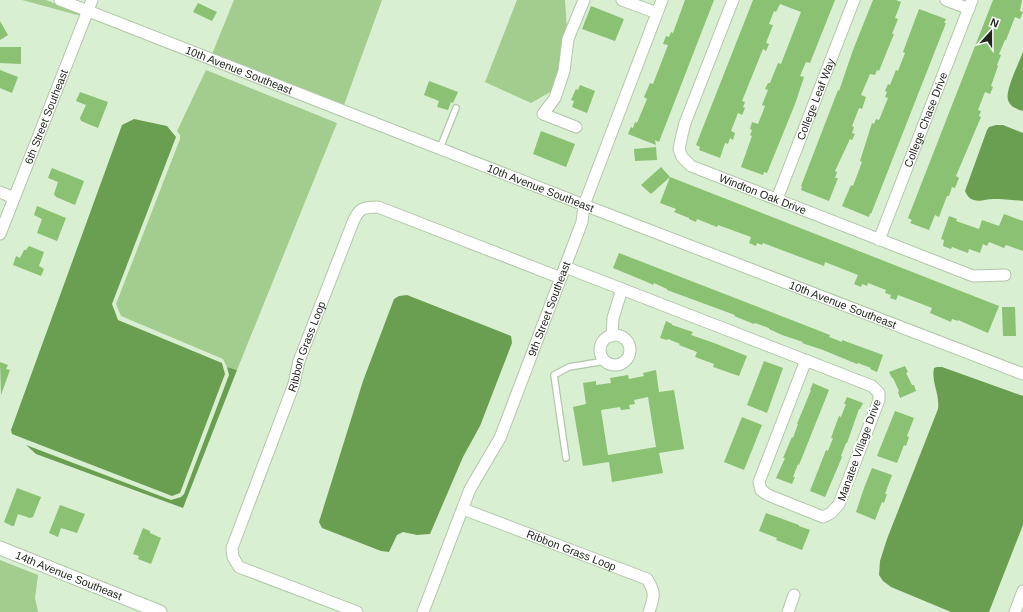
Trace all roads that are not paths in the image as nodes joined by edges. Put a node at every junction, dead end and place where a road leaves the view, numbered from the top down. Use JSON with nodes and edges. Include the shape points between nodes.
{"nodes":[{"id":1,"x":92,"y":0,"type":"edge"},
{"id":2,"x":584,"y":0,"type":"edge"},
{"id":3,"x":622,"y":0,"type":"edge"},
{"id":4,"x":662,"y":0,"type":"edge"},
{"id":5,"x":733,"y":0,"type":"edge"},
{"id":6,"x":854,"y":0,"type":"edge"},
{"id":7,"x":946,"y":0,"type":"edge"},
{"id":8,"x":63,"y":1,"type":"edge"},
{"id":9,"x":970,"y":4,"type":"edge"},
{"id":10,"x":88,"y":11,"type":"junction"},
{"id":11,"x":657,"y":13,"type":"junction"},
{"id":12,"x":456,"y":108,"type":"dead end"},
{"id":13,"x":576,"y":128,"type":"dead end"},
{"id":14,"x":440,"y":148,"type":"junction"},
{"id":15,"x":0,"y":192,"type":"edge"},
{"id":16,"x":14,"y":198,"type":"junction"},
{"id":17,"x":777,"y":199,"type":"junction"},
{"id":18,"x":584,"y":205,"type":"junction"},
{"id":19,"x":0,"y":234,"type":"edge"},
{"id":20,"x":879,"y":240,"type":"junction"},
{"id":21,"x":565,"y":267,"type":"junction"},
{"id":22,"x":1005,"y":275,"type":"dead end"},
{"id":23,"x":561,"y":278,"type":"junction"},
{"id":24,"x":622,"y":289,"type":"junction"},
{"id":25,"x":612,"y":336,"type":"junction"},
{"id":26,"x":806,"y":360,"type":"junction"},
{"id":27,"x":605,"y":361,"type":"junction"},
{"id":28,"x":1023,"y":374,"type":"edge"},
{"id":29,"x":566,"y":458,"type":"dead end"},
{"id":30,"x":463,"y":509,"type":"junction"},
{"id":31,"x":0,"y":548,"type":"edge"},
{"id":32,"x":1023,"y":591,"type":"edge"},
{"id":33,"x":794,"y":596,"type":"dead end"},
{"id":34,"x":160,"y":612,"type":"edge"},
{"id":35,"x":357,"y":612,"type":"edge"},
{"id":36,"x":423,"y":612,"type":"edge"},
{"id":37,"x":649,"y":612,"type":"edge"},
{"id":38,"x":788,"y":612,"type":"edge"},
{"id":39,"x":1015,"y":612,"type":"edge"}],
"edges":[{"from":1,"to":10,"type":"street","name":"6th Street Southeast"},
{"from":2,"to":13,"type":"street","via":[[568,39],[564,71],[555,98],[544,114]]},
{"from":3,"to":11,"type":"street"},
{"from":4,"to":11,"type":"street","name":"9th Street Southeast"},
{"from":5,"to":17,"type":"street","name":"Windton Oak Drive","via":[[685,123],[679,149],[682,158],[690,166]]},
{"from":6,"to":17,"type":"street","name":"College Leaf Way"},
{"from":7,"to":9,"type":"street"},
{"from":8,"to":10,"type":"street","name":"10th Avenue Southeast"},
{"from":9,"to":20,"type":"street","name":"College Chase Drive"},
{"from":10,"to":14,"type":"street","name":"10th Avenue Southeast"},
{"from":10,"to":16,"type":"street","name":"6th Street Southeast"},
{"from":11,"to":18,"type":"street","name":"9th Street Southeast"},
{"from":12,"to":14,"type":"lane"},
{"from":14,"to":18,"type":"street","name":"10th Avenue Southeast"},
{"from":15,"to":16,"type":"street"},
{"from":16,"to":19,"type":"street","name":"6th Street Southeast"},
{"from":17,"to":20,"type":"street","name":"Windton Oak Drive"},
{"from":18,"to":21,"type":"street","name":"9th Street Southeast","via":[[582,222]]},
{"from":18,"to":28,"type":"street","name":"10th Avenue Southeast"},
{"from":20,"to":22,"type":"street","name":"Windton Oak Drive","via":[[974,276]]},
{"from":21,"to":23,"type":"street","name":"9th Street Southeast"},
{"from":21,"to":24,"type":"street","name":"Manatee Village Drive"},
{"from":23,"to":30,"type":"street","name":"9th Street Southeast","via":[[500,438],[470,489]]},
{"from":23,"to":35,"type":"street","name":"Ribbon Grass Loop","via":[[378,207],[367,207],[358,211],[299,362],[294,384],[232,548],[232,557],[239,567]]},
{"from":24,"to":25,"type":"street","via":[[612,318]]},
{"from":24,"to":26,"type":"street","name":"Manatee Village Drive"},
{"from":25,"to":27,"type":"street","via":[[601,344],[600,353]]},
{"from":25,"to":27,"type":"street","via":[[626,340],[630,349],[629,354],[619,365]]},
{"from":26,"to":26,"type":"street","name":"Manatee Village Drive","via":[[872,386],[879,393],[879,400],[840,504],[832,514],[823,516],[768,495],[761,490],[759,482]]},
{"from":27,"to":29,"type":"lane","via":[[569,367],[554,375]]},
{"from":30,"to":36,"type":"street","name":"9th Street Southeast"},
{"from":30,"to":37,"type":"street","name":"Ribbon Grass Loop","via":[[646,580],[653,588],[654,599]]},
{"from":31,"to":34,"type":"street","name":"14th Avenue Southeast"},
{"from":32,"to":39,"type":"street"},
{"from":33,"to":38,"type":"street"}]}
